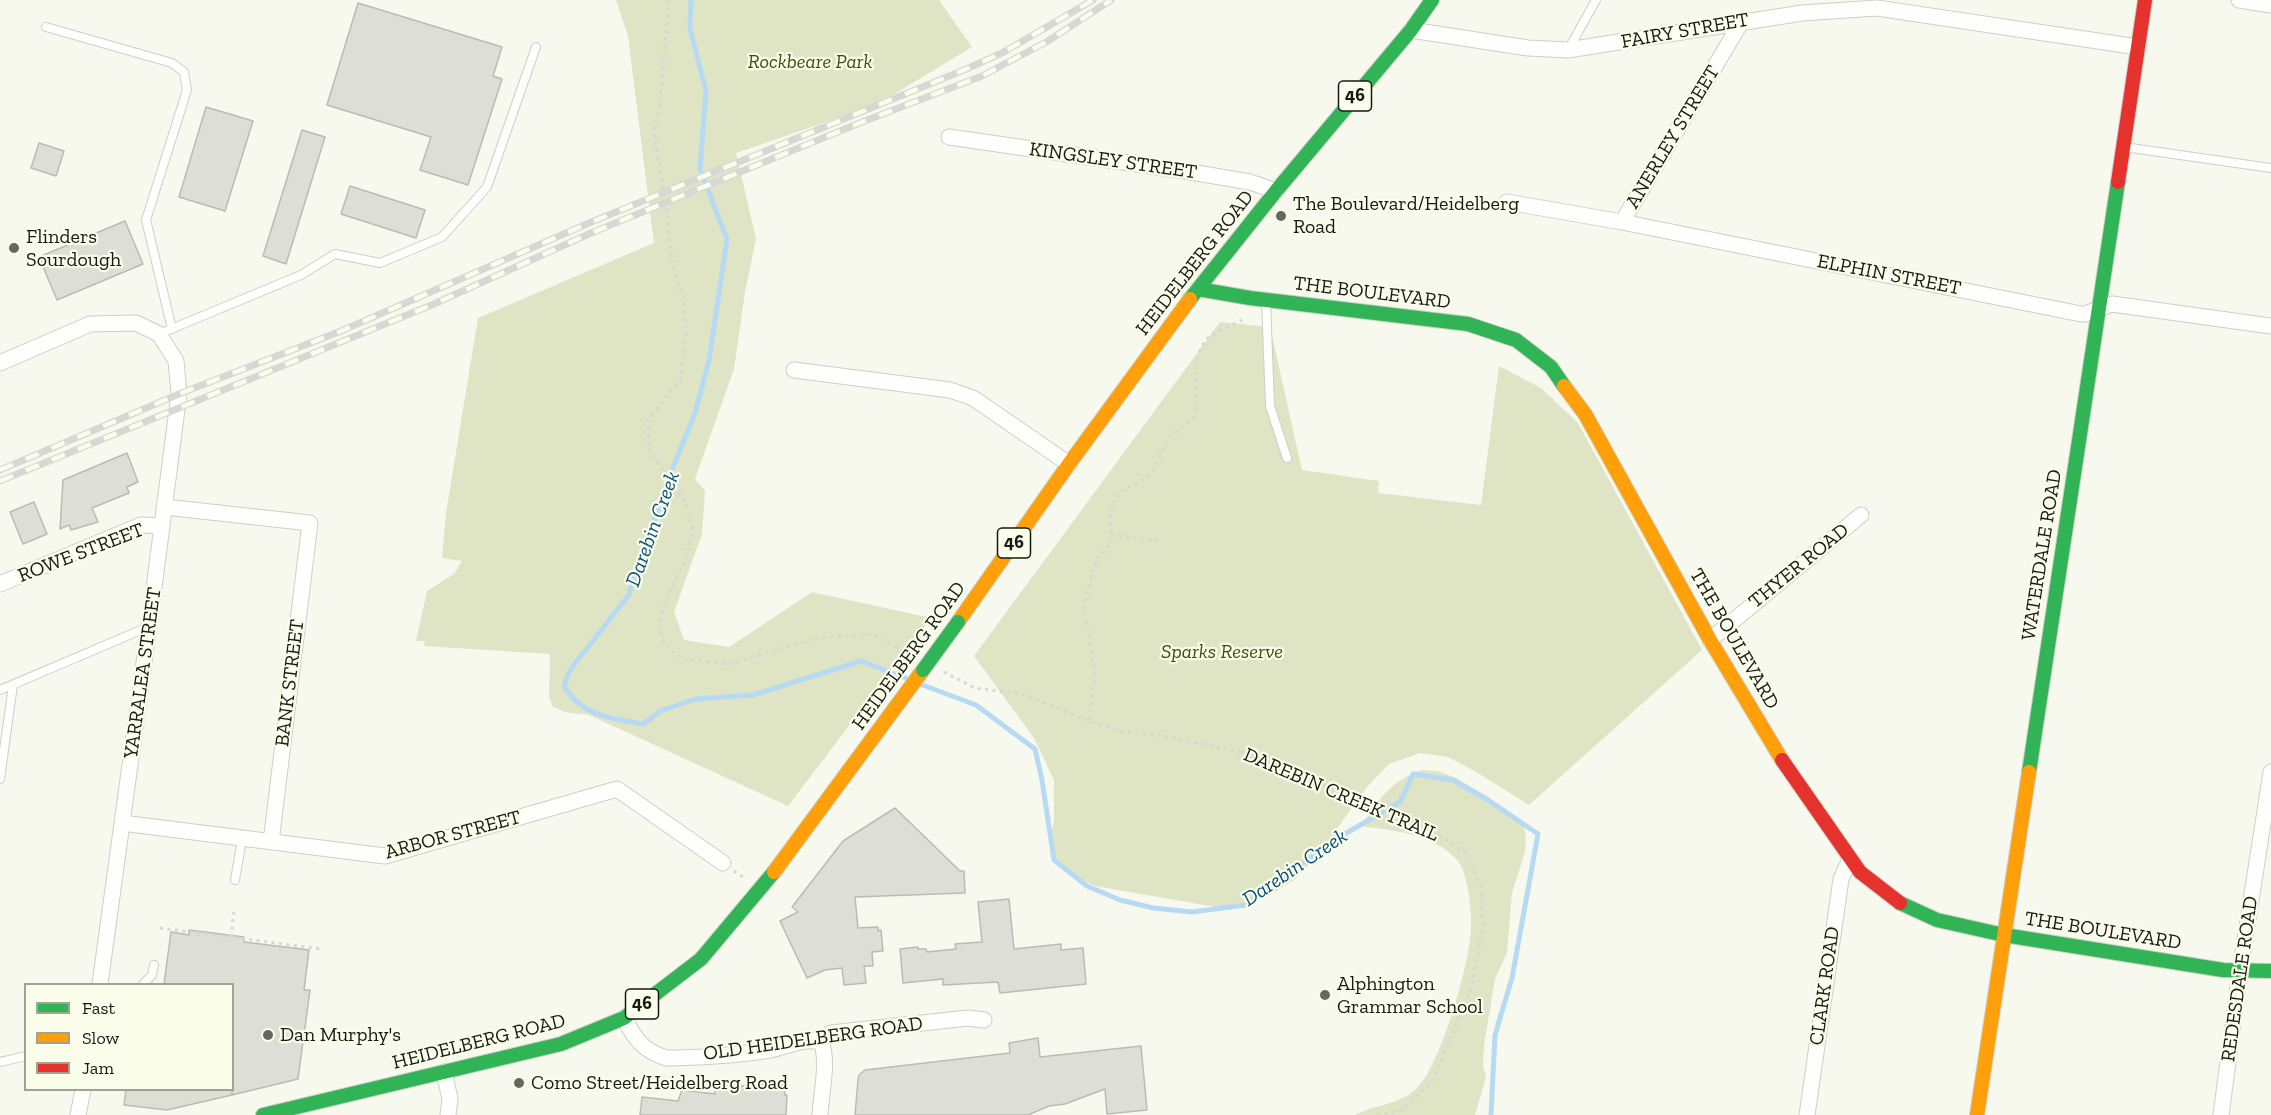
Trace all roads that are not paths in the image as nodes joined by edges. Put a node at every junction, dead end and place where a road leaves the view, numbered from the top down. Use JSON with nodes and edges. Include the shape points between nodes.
{"nodes":[{"id":1,"x":1432,"y":0,"type":"edge"},
{"id":2,"x":1596,"y":0,"type":"edge"},
{"id":3,"x":2145,"y":0,"type":"edge"},
{"id":4,"x":2239,"y":0,"type":"edge"},
{"id":5,"x":1878,"y":4,"type":"edge"},
{"id":6,"x":2271,"y":5,"type":"edge"},
{"id":7,"x":1742,"y":21,"type":"junction"},
{"id":8,"x":46,"y":27,"type":"dead end"},
{"id":9,"x":1411,"y":30,"type":"junction"},
{"id":10,"x":536,"y":47,"type":"dead end"},
{"id":11,"x":2138,"y":47,"type":"junction"},
{"id":12,"x":1568,"y":50,"type":"junction"},
{"id":13,"x":949,"y":137,"type":"dead end"},
{"id":14,"x":2123,"y":147,"type":"junction"},
{"id":15,"x":2271,"y":168,"type":"edge"},
{"id":16,"x":1276,"y":191,"type":"junction"},
{"id":17,"x":1507,"y":202,"type":"dead end"},
{"id":18,"x":1622,"y":222,"type":"junction"},
{"id":19,"x":1198,"y":289,"type":"junction"},
{"id":20,"x":1266,"y":300,"type":"junction"},
{"id":21,"x":2099,"y":308,"type":"junction"},
{"id":22,"x":2271,"y":326,"type":"edge"},
{"id":23,"x":165,"y":331,"type":"junction"},
{"id":24,"x":0,"y":363,"type":"edge"},
{"id":25,"x":794,"y":370,"type":"dead end"},
{"id":26,"x":1287,"y":458,"type":"dead end"},
{"id":27,"x":1069,"y":464,"type":"junction"},
{"id":28,"x":165,"y":507,"type":"junction"},
{"id":29,"x":1861,"y":515,"type":"dead end"},
{"id":30,"x":309,"y":524,"type":"joint"},
{"id":31,"x":162,"y":526,"type":"junction"},
{"id":32,"x":0,"y":584,"type":"edge"},
{"id":33,"x":150,"y":626,"type":"junction"},
{"id":34,"x":1710,"y":640,"type":"junction"},
{"id":35,"x":13,"y":685,"type":"junction"},
{"id":36,"x":0,"y":690,"type":"edge"},
{"id":37,"x":2271,"y":772,"type":"edge"},
{"id":38,"x":0,"y":779,"type":"edge"},
{"id":39,"x":122,"y":823,"type":"junction"},
{"id":40,"x":242,"y":839,"type":"junction"},
{"id":41,"x":271,"y":843,"type":"junction"},
{"id":42,"x":1850,"y":859,"type":"junction"},
{"id":43,"x":723,"y":863,"type":"road end"},
{"id":44,"x":235,"y":880,"type":"dead end"},
{"id":45,"x":2004,"y":935,"type":"junction"},
{"id":46,"x":154,"y":965,"type":"dead end"},
{"id":47,"x":2240,"y":971,"type":"junction"},
{"id":48,"x":2271,"y":971,"type":"edge"},
{"id":49,"x":100,"y":983,"type":"edge"},
{"id":50,"x":144,"y":983,"type":"edge"},
{"id":51,"x":624,"y":1018,"type":"junction"},
{"id":52,"x":984,"y":1020,"type":"dead end"},
{"id":53,"x":821,"y":1042,"type":"junction"},
{"id":54,"x":24,"y":1056,"type":"edge"},
{"id":55,"x":0,"y":1062,"type":"edge"},
{"id":56,"x":444,"y":1072,"type":"junction"},
{"id":57,"x":83,"y":1091,"type":"edge"},
{"id":58,"x":303,"y":1110,"type":"edge"},
{"id":59,"x":78,"y":1115,"type":"edge"},
{"id":60,"x":263,"y":1115,"type":"edge"},
{"id":61,"x":448,"y":1115,"type":"edge"},
{"id":62,"x":820,"y":1115,"type":"edge"},
{"id":63,"x":1807,"y":1115,"type":"edge"},
{"id":64,"x":1977,"y":1115,"type":"edge"},
{"id":65,"x":2221,"y":1115,"type":"edge"}],
"edges":[{"from":1,"to":9,"type":"street","name":"HEIDELBERG ROAD","number":"46"},
{"from":2,"to":12,"type":"lane"},
{"from":3,"to":11,"type":"street","name":"WATERDALE ROAD"},
{"from":4,"to":6,"type":"street"},
{"from":5,"to":7,"type":"street","name":"FAIRY STREET"},
{"from":5,"to":11,"type":"street","name":"FAIRY STREET"},
{"from":7,"to":12,"type":"street","name":"FAIRY STREET"},
{"from":7,"to":18,"type":"street","name":"ANERLEY STREET"},
{"from":8,"to":23,"type":"lane","via":[[172,63],[184,72],[187,90],[146,220]]},
{"from":9,"to":12,"type":"street","name":"FAIRY STREET","via":[[1528,48]]},
{"from":9,"to":16,"type":"street","name":"HEIDELBERG ROAD","number":"46"},
{"from":10,"to":23,"type":"lane","via":[[487,187],[442,237],[380,263],[335,254],[301,275]]},
{"from":11,"to":14,"type":"street","name":"WATERDALE ROAD"},
{"from":13,"to":16,"type":"street","name":"KINGSLEY STREET","via":[[1185,171],[1250,182]]},
{"from":14,"to":15,"type":"lane"},
{"from":14,"to":21,"type":"street","name":"WATERDALE ROAD"},
{"from":16,"to":19,"type":"street","name":"HEIDELBERG ROAD","number":"46"},
{"from":17,"to":18,"type":"street","name":"ELPHIN STREET"},
{"from":18,"to":21,"type":"street","name":"ELPHIN STREET","via":[[2081,314]]},
{"from":19,"to":20,"type":"street","name":"THE BOULEVARD"},
{"from":19,"to":27,"type":"street","name":"HEIDELBERG ROAD","number":"46"},
{"from":20,"to":26,"type":"lane","via":[[1270,405]]},
{"from":20,"to":34,"type":"street","name":"THE BOULEVARD","via":[[1468,324],[1516,340],[1551,367],[1585,414]]},
{"from":21,"to":22,"type":"street","name":"ELPHIN STREET","via":[[2112,304]]},
{"from":21,"to":45,"type":"street","name":"WATERDALE ROAD"},
{"from":23,"to":24,"type":"street","via":[[136,323],[90,324]]},
{"from":23,"to":28,"type":"street","name":"YARRALEA STREET","via":[[176,361],[179,394]]},
{"from":25,"to":27,"type":"street","via":[[950,390],[972,398]]},
{"from":27,"to":51,"type":"street","name":"HEIDELBERG ROAD","number":"46","bridge":true,"via":[[764,886],[700,959]]},
{"from":28,"to":30,"type":"street","name":"ROWE STREET"},
{"from":28,"to":31,"type":"street","name":"YARRALEA STREET"},
{"from":29,"to":34,"type":"street","name":"THYER ROAD"},
{"from":30,"to":41,"type":"street","name":"BANK STREET"},
{"from":31,"to":32,"type":"street","name":"ROWE STREET","via":[[141,525]]},
{"from":31,"to":33,"type":"street","name":"YARRALEA STREET"},
{"from":33,"to":35,"type":"lane"},
{"from":33,"to":39,"type":"street","name":"YARRALEA STREET"},
{"from":34,"to":42,"type":"street","name":"THE BOULEVARD","via":[[1776,751]]},
{"from":35,"to":36,"type":"lane"},
{"from":35,"to":38,"type":"lane"},
{"from":37,"to":47,"type":"street","name":"REDESDALE ROAD"},
{"from":39,"to":40,"type":"street","name":"ARBOR STREET"},
{"from":39,"to":49,"type":"street","name":"YARRALEA STREET"},
{"from":40,"to":41,"type":"street","name":"ARBOR STREET"},
{"from":40,"to":44,"type":"lane"},
{"from":41,"to":43,"type":"street","name":"ARBOR STREET","via":[[393,855],[616,789]]},
{"from":42,"to":45,"type":"street","name":"THE BOULEVARD","via":[[1897,903],[1936,920]]},
{"from":42,"to":63,"type":"street","name":"CLARK ROAD","via":[[1841,879]]},
{"from":45,"to":47,"type":"street","name":"THE BOULEVARD"},
{"from":45,"to":64,"type":"street","name":"WATERDALE ROAD"},
{"from":46,"to":50,"type":"lane","via":[[152,975]]},
{"from":47,"to":48,"type":"street","name":"THE BOULEVARD"},
{"from":47,"to":65,"type":"street","name":"REDESDALE ROAD"},
{"from":51,"to":53,"type":"street","name":"OLD HEIDELBERG ROAD","via":[[634,1038],[652,1053],[666,1058]]},
{"from":51,"to":56,"type":"street","name":"HEIDELBERG ROAD","number":"46","via":[[561,1044]]},
{"from":52,"to":53,"type":"street","name":"OLD HEIDELBERG ROAD","via":[[968,1018],[831,1034]]},
{"from":53,"to":62,"type":"street","via":[[824,1060]]},
{"from":54,"to":55,"type":"lane"},
{"from":56,"to":58,"type":"street","name":"HEIDELBERG ROAD","number":"46"},
{"from":56,"to":61,"type":"street","via":[[450,1099]]},
{"from":57,"to":59,"type":"street"},
{"from":58,"to":60,"type":"street","name":"HEIDELBERG ROAD","number":"46"}]}
